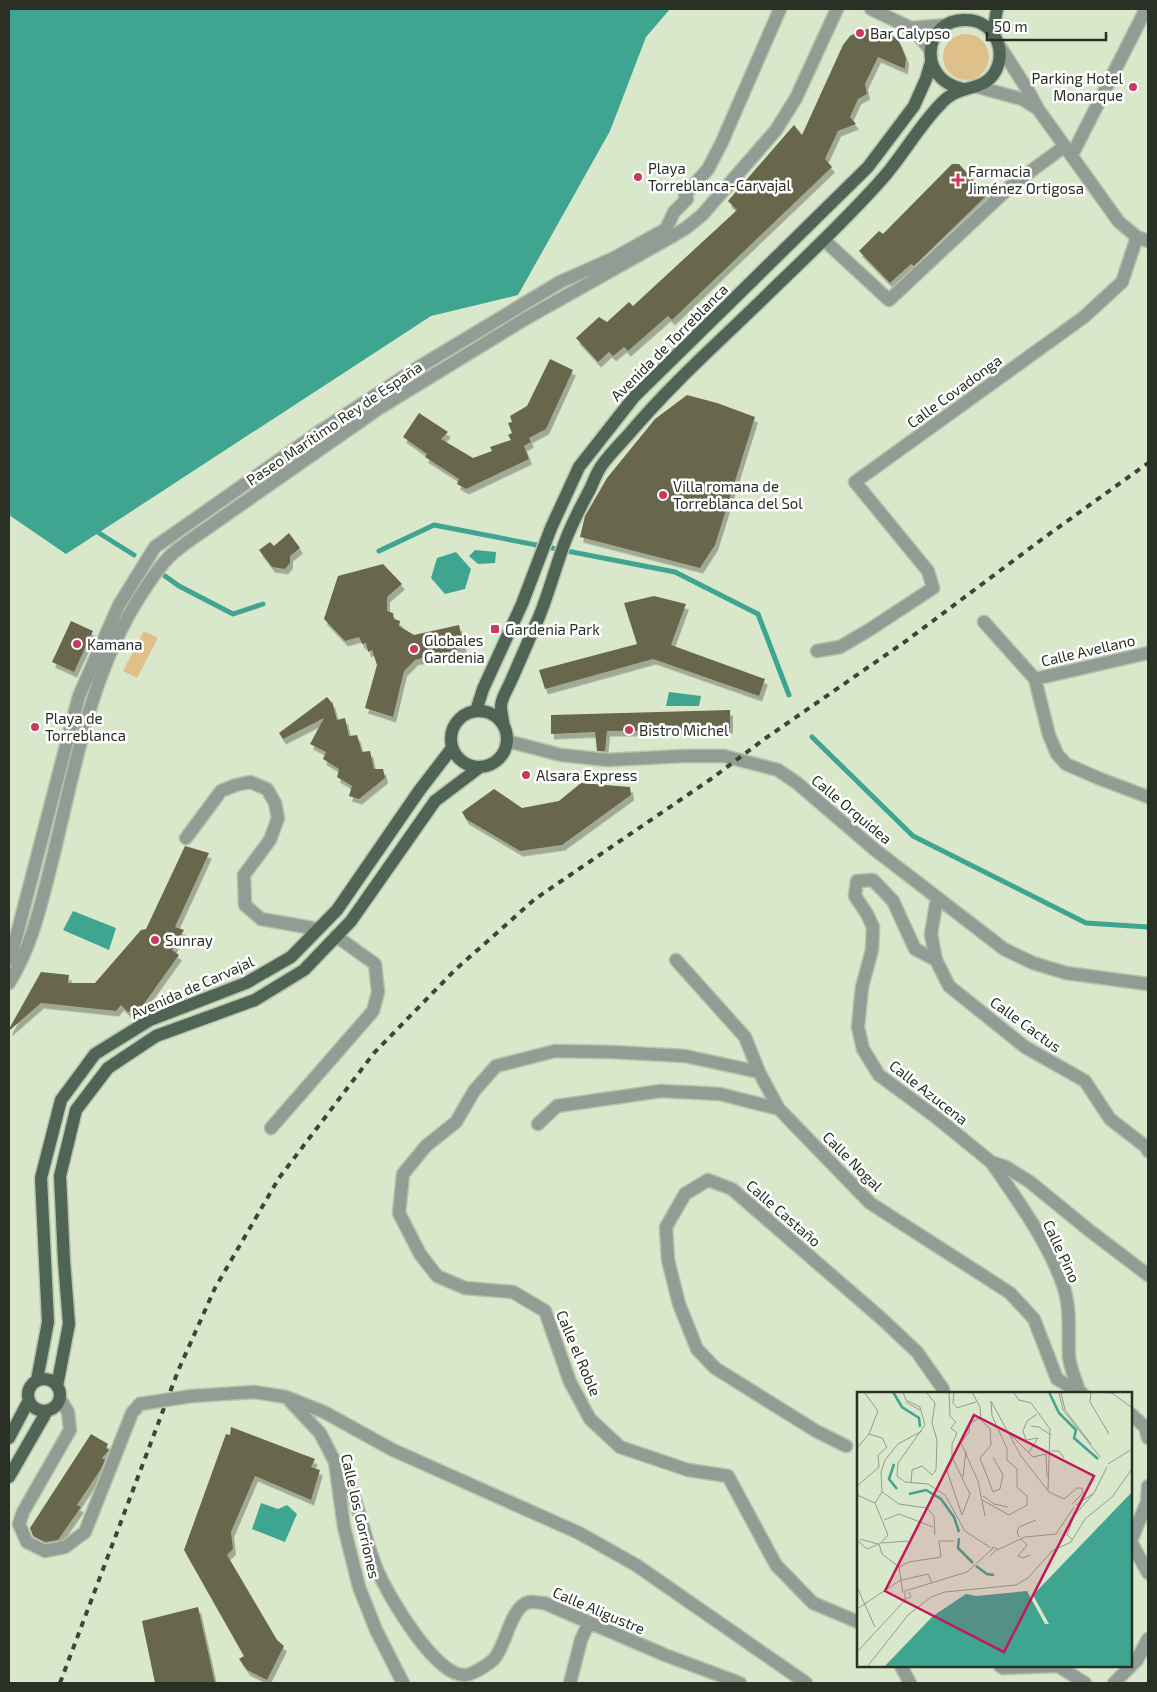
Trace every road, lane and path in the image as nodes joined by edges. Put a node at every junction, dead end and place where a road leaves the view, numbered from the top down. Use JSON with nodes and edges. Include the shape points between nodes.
{"nodes":[{"id":1,"x":780,"y":9,"type":"edge"},
{"id":2,"x":837,"y":9,"type":"edge"},
{"id":3,"x":871,"y":9,"type":"edge"},
{"id":4,"x":968,"y":9,"type":"edge"},
{"id":5,"x":997,"y":9,"type":"edge"},
{"id":6,"x":1146,"y":9,"type":"edge"},
{"id":7,"x":951,"y":23,"type":"junction"},
{"id":8,"x":911,"y":28,"type":"junction"},
{"id":9,"x":993,"y":33,"type":"junction"},
{"id":10,"x":999,"y":45,"type":"junction"},
{"id":11,"x":931,"y":56,"type":"junction"},
{"id":12,"x":978,"y":87,"type":"junction"},
{"id":13,"x":963,"y":89,"type":"junction"},
{"id":14,"x":1038,"y":109,"type":"junction"},
{"id":15,"x":1069,"y":150,"type":"junction"},
{"id":16,"x":1143,"y":239,"type":"edge"},
{"id":17,"x":824,"y":240,"type":"junction"},
{"id":18,"x":984,"y":622,"type":"dead end"},
{"id":19,"x":817,"y":651,"type":"dead end"},
{"id":20,"x":1148,"y":653,"type":"edge"},
{"id":21,"x":1035,"y":679,"type":"junction"},
{"id":22,"x":476,"y":711,"type":"junction"},
{"id":23,"x":504,"y":727,"type":"junction"},
{"id":24,"x":507,"y":741,"type":"junction"},
{"id":25,"x":452,"y":748,"type":"junction"},
{"id":26,"x":480,"y":767,"type":"junction"},
{"id":27,"x":1148,"y":797,"type":"edge"},
{"id":28,"x":186,"y":838,"type":"dead end"},
{"id":29,"x":937,"y":898,"type":"junction"},
{"id":30,"x":318,"y":929,"type":"junction"},
{"id":31,"x":336,"y":936,"type":"junction"},
{"id":32,"x":9,"y":960,"type":"edge"},
{"id":33,"x":676,"y":960,"type":"dead end"},
{"id":34,"x":936,"y":960,"type":"junction"},
{"id":35,"x":9,"y":983,"type":"edge"},
{"id":36,"x":1148,"y":984,"type":"edge"},
{"id":37,"x":759,"y":1072,"type":"junction"},
{"id":38,"x":779,"y":1109,"type":"junction"},
{"id":39,"x":538,"y":1124,"type":"dead end"},
{"id":40,"x":271,"y":1128,"type":"dead end"},
{"id":41,"x":1148,"y":1151,"type":"edge"},
{"id":42,"x":990,"y":1162,"type":"junction"},
{"id":43,"x":1148,"y":1275,"type":"edge"},
{"id":44,"x":37,"y":1380,"type":"junction"},
{"id":45,"x":57,"y":1386,"type":"junction"},
{"id":46,"x":942,"y":1392,"type":"edge"},
{"id":47,"x":1080,"y":1392,"type":"edge"},
{"id":48,"x":286,"y":1397,"type":"junction"},
{"id":49,"x":60,"y":1399,"type":"junction"},
{"id":50,"x":28,"y":1402,"type":"junction"},
{"id":51,"x":47,"y":1411,"type":"junction"},
{"id":52,"x":1132,"y":1415,"type":"edge"},
{"id":53,"x":9,"y":1438,"type":"edge"},
{"id":54,"x":1148,"y":1438,"type":"edge"},
{"id":55,"x":846,"y":1446,"type":"dead end"},
{"id":56,"x":335,"y":1462,"type":"junction"},
{"id":57,"x":9,"y":1477,"type":"edge"},
{"id":58,"x":1148,"y":1486,"type":"edge"},
{"id":59,"x":1132,"y":1540,"type":"edge"},
{"id":60,"x":1132,"y":1544,"type":"edge"},
{"id":61,"x":1148,"y":1573,"type":"edge"},
{"id":62,"x":589,"y":1622,"type":"junction"},
{"id":63,"x":857,"y":1622,"type":"edge"},
{"id":64,"x":1148,"y":1639,"type":"edge"},
{"id":65,"x":1132,"y":1665,"type":"edge"},
{"id":66,"x":902,"y":1667,"type":"edge"},
{"id":67,"x":1002,"y":1667,"type":"edge"},
{"id":68,"x":1030,"y":1667,"type":"edge"},
{"id":69,"x":1060,"y":1667,"type":"edge"},
{"id":70,"x":1130,"y":1667,"type":"edge"},
{"id":71,"x":403,"y":1683,"type":"edge"},
{"id":72,"x":570,"y":1683,"type":"edge"},
{"id":73,"x":740,"y":1683,"type":"edge"},
{"id":74,"x":806,"y":1683,"type":"edge"},
{"id":75,"x":910,"y":1683,"type":"edge"},
{"id":76,"x":1085,"y":1683,"type":"edge"},
{"id":77,"x":1114,"y":1683,"type":"edge"}],
"edges":[{"from":1,"to":32,"type":"street","via":[[708,169],[685,195],[666,229],[553,286],[414,370],[322,430],[155,548],[119,604],[79,696]]},
{"from":2,"to":35,"type":"street","name":"Paseo Marítimo Rey de España","via":[[796,98],[776,130],[697,219],[378,409],[194,538],[159,568],[130,612],[92,698],[41,904],[24,954]]},
{"from":3,"to":8,"type":"street"},
{"from":4,"to":7,"type":"main road"},
{"from":5,"to":9,"type":"main road"},
{"from":6,"to":15,"type":"street"},
{"from":7,"to":8,"type":"street"},
{"from":7,"to":9,"type":"main road","via":[[976,22]]},
{"from":7,"to":11,"type":"main road","via":[[933,40]]},
{"from":8,"to":11,"type":"street"},
{"from":9,"to":10,"type":"main road"},
{"from":10,"to":12,"type":"main road","via":[[996,70],[987,82]]},
{"from":10,"to":14,"type":"street"},
{"from":11,"to":13,"type":"main road","via":[[935,72],[942,81]]},
{"from":11,"to":22,"type":"main road","name":"Avenida de Torreblanca","via":[[926,79],[914,106],[868,167],[634,397],[579,467]]},
{"from":12,"to":13,"type":"main road"},
{"from":12,"to":14,"type":"street","via":[[1022,100]]},
{"from":13,"to":17,"type":"main road","via":[[947,97],[884,177]]},
{"from":14,"to":15,"type":"street"},
{"from":15,"to":16,"type":"street","via":[[1118,222]]},
{"from":15,"to":17,"type":"street","via":[[1012,185],[889,300]]},
{"from":16,"to":19,"type":"street","name":"Calle Covadonga","via":[[1122,282],[1084,317],[855,482],[928,571],[933,588],[840,647]]},
{"from":17,"to":23,"type":"main road","via":[[650,409],[601,466],[568,535],[541,610],[501,704]]},
{"from":18,"to":21,"type":"street"},
{"from":20,"to":21,"type":"street","name":"Calle Avellano"},
{"from":21,"to":27,"type":"street","via":[[1049,735],[1057,754],[1066,764]]},
{"from":22,"to":23,"type":"main road","via":[[493,714]]},
{"from":22,"to":25,"type":"main road","via":[[468,713],[455,724]]},
{"from":23,"to":24,"type":"main road"},
{"from":24,"to":26,"type":"main road","via":[[495,762]]},
{"from":24,"to":29,"type":"street","name":"Calle Orquidea","via":[[561,755],[608,760],[724,756],[778,770]]},
{"from":25,"to":26,"type":"main road","via":[[463,762]]},
{"from":25,"to":30,"type":"main road","name":"Avenida de Carvajal","via":[[337,910]]},
{"from":26,"to":31,"type":"main road","name":"Avenida de Carvajal","via":[[435,801],[351,921]]},
{"from":28,"to":30,"type":"street","via":[[222,791],[250,782],[267,789],[275,803],[278,818],[270,840],[244,875],[245,905],[261,919]]},
{"from":29,"to":34,"type":"street","name":"Calle Cactus","via":[[931,934]]},
{"from":29,"to":36,"type":"street","name":"Calle Orquidea","via":[[1004,949],[1033,964],[1066,973]]},
{"from":30,"to":44,"type":"main road","name":"Avenida de Carvajal","via":[[291,957],[246,984],[150,1020],[95,1054],[61,1100],[41,1178],[48,1322]]},
{"from":31,"to":40,"type":"street","via":[[375,964],[378,992],[373,1012]]},
{"from":31,"to":45,"type":"main road","name":"Avenida de Carvajal","via":[[304,970],[255,1000],[156,1036],[108,1068],[76,1110],[60,1176],[69,1324]]},
{"from":33,"to":37,"type":"street","name":"Calle Nogal","via":[[745,1037]]},
{"from":34,"to":41,"type":"street","name":"Calle Cactus","via":[[950,986],[1025,1047],[1084,1081],[1110,1119]]},
{"from":34,"to":42,"type":"street","name":"Calle Azucena","via":[[915,949],[893,901],[873,880],[857,881],[855,896],[873,928],[858,1027],[863,1049],[879,1075]]},
{"from":37,"to":38,"type":"street","name":"Calle Nogal"},
{"from":37,"to":63,"type":"street","name":"Calle el Roble","via":[[684,1056],[611,1052],[555,1051],[496,1066],[474,1091],[456,1122],[426,1146],[403,1174],[399,1213],[420,1254],[437,1276],[465,1288],[513,1292],[545,1311],[570,1382],[590,1419],[620,1447],[688,1470],[728,1476],[776,1565],[813,1603]]},
{"from":38,"to":39,"type":"street","via":[[720,1094],[661,1091],[557,1106]]},
{"from":38,"to":47,"type":"street","name":"Calle Nogal","via":[[870,1203],[1010,1293],[1034,1319],[1058,1379]]},
{"from":42,"to":43,"type":"street","name":"Calle Azucena","via":[[1030,1182]]},
{"from":42,"to":47,"type":"street","name":"Calle Pino","via":[[1038,1234],[1064,1289],[1070,1327],[1069,1359]]},
{"from":44,"to":45,"type":"main road","via":[[46,1379]]},
{"from":44,"to":50,"type":"main road","via":[[29,1388]]},
{"from":45,"to":49,"type":"main road"},
{"from":46,"to":55,"type":"street","name":"Calle Castaño","via":[[917,1352],[882,1320],[732,1189],[708,1180],[685,1194],[666,1227],[668,1260],[679,1304],[698,1349],[715,1368]]},
{"from":48,"to":49,"type":"street","bridge":true,"via":[[254,1392],[192,1396],[140,1404],[132,1413],[85,1532],[65,1547],[45,1551],[27,1542],[19,1524],[70,1430],[68,1412]]},
{"from":48,"to":56,"type":"street","name":"Calle los Gorriones","via":[[320,1433]]},
{"from":48,"to":74,"type":"street","via":[[324,1412],[393,1450],[579,1532],[636,1565]]},
{"from":49,"to":51,"type":"main road"},
{"from":50,"to":51,"type":"main road","via":[[38,1411]]},
{"from":50,"to":53,"type":"main road"},
{"from":51,"to":57,"type":"main road"},
{"from":52,"to":54,"type":"street","via":[[1145,1427]]},
{"from":56,"to":62,"type":"street","name":"Calle Aligustre","via":[[352,1494],[379,1574],[416,1636],[453,1672],[465,1676],[493,1660],[518,1608],[529,1602],[544,1603]]},
{"from":56,"to":71,"type":"street","name":"Calle los Gorriones","via":[[344,1527],[360,1587],[376,1630]]},
{"from":58,"to":59,"type":"street","via":[[1147,1502]]},
{"from":60,"to":61,"type":"street"},
{"from":62,"to":72,"type":"street"},
{"from":62,"to":73,"type":"street","name":"Calle Aligustre"},
{"from":64,"to":65,"type":"street"},
{"from":66,"to":75,"type":"street"},
{"from":67,"to":68,"type":"street"},
{"from":69,"to":76,"type":"street"},
{"from":70,"to":77,"type":"street"}]}
